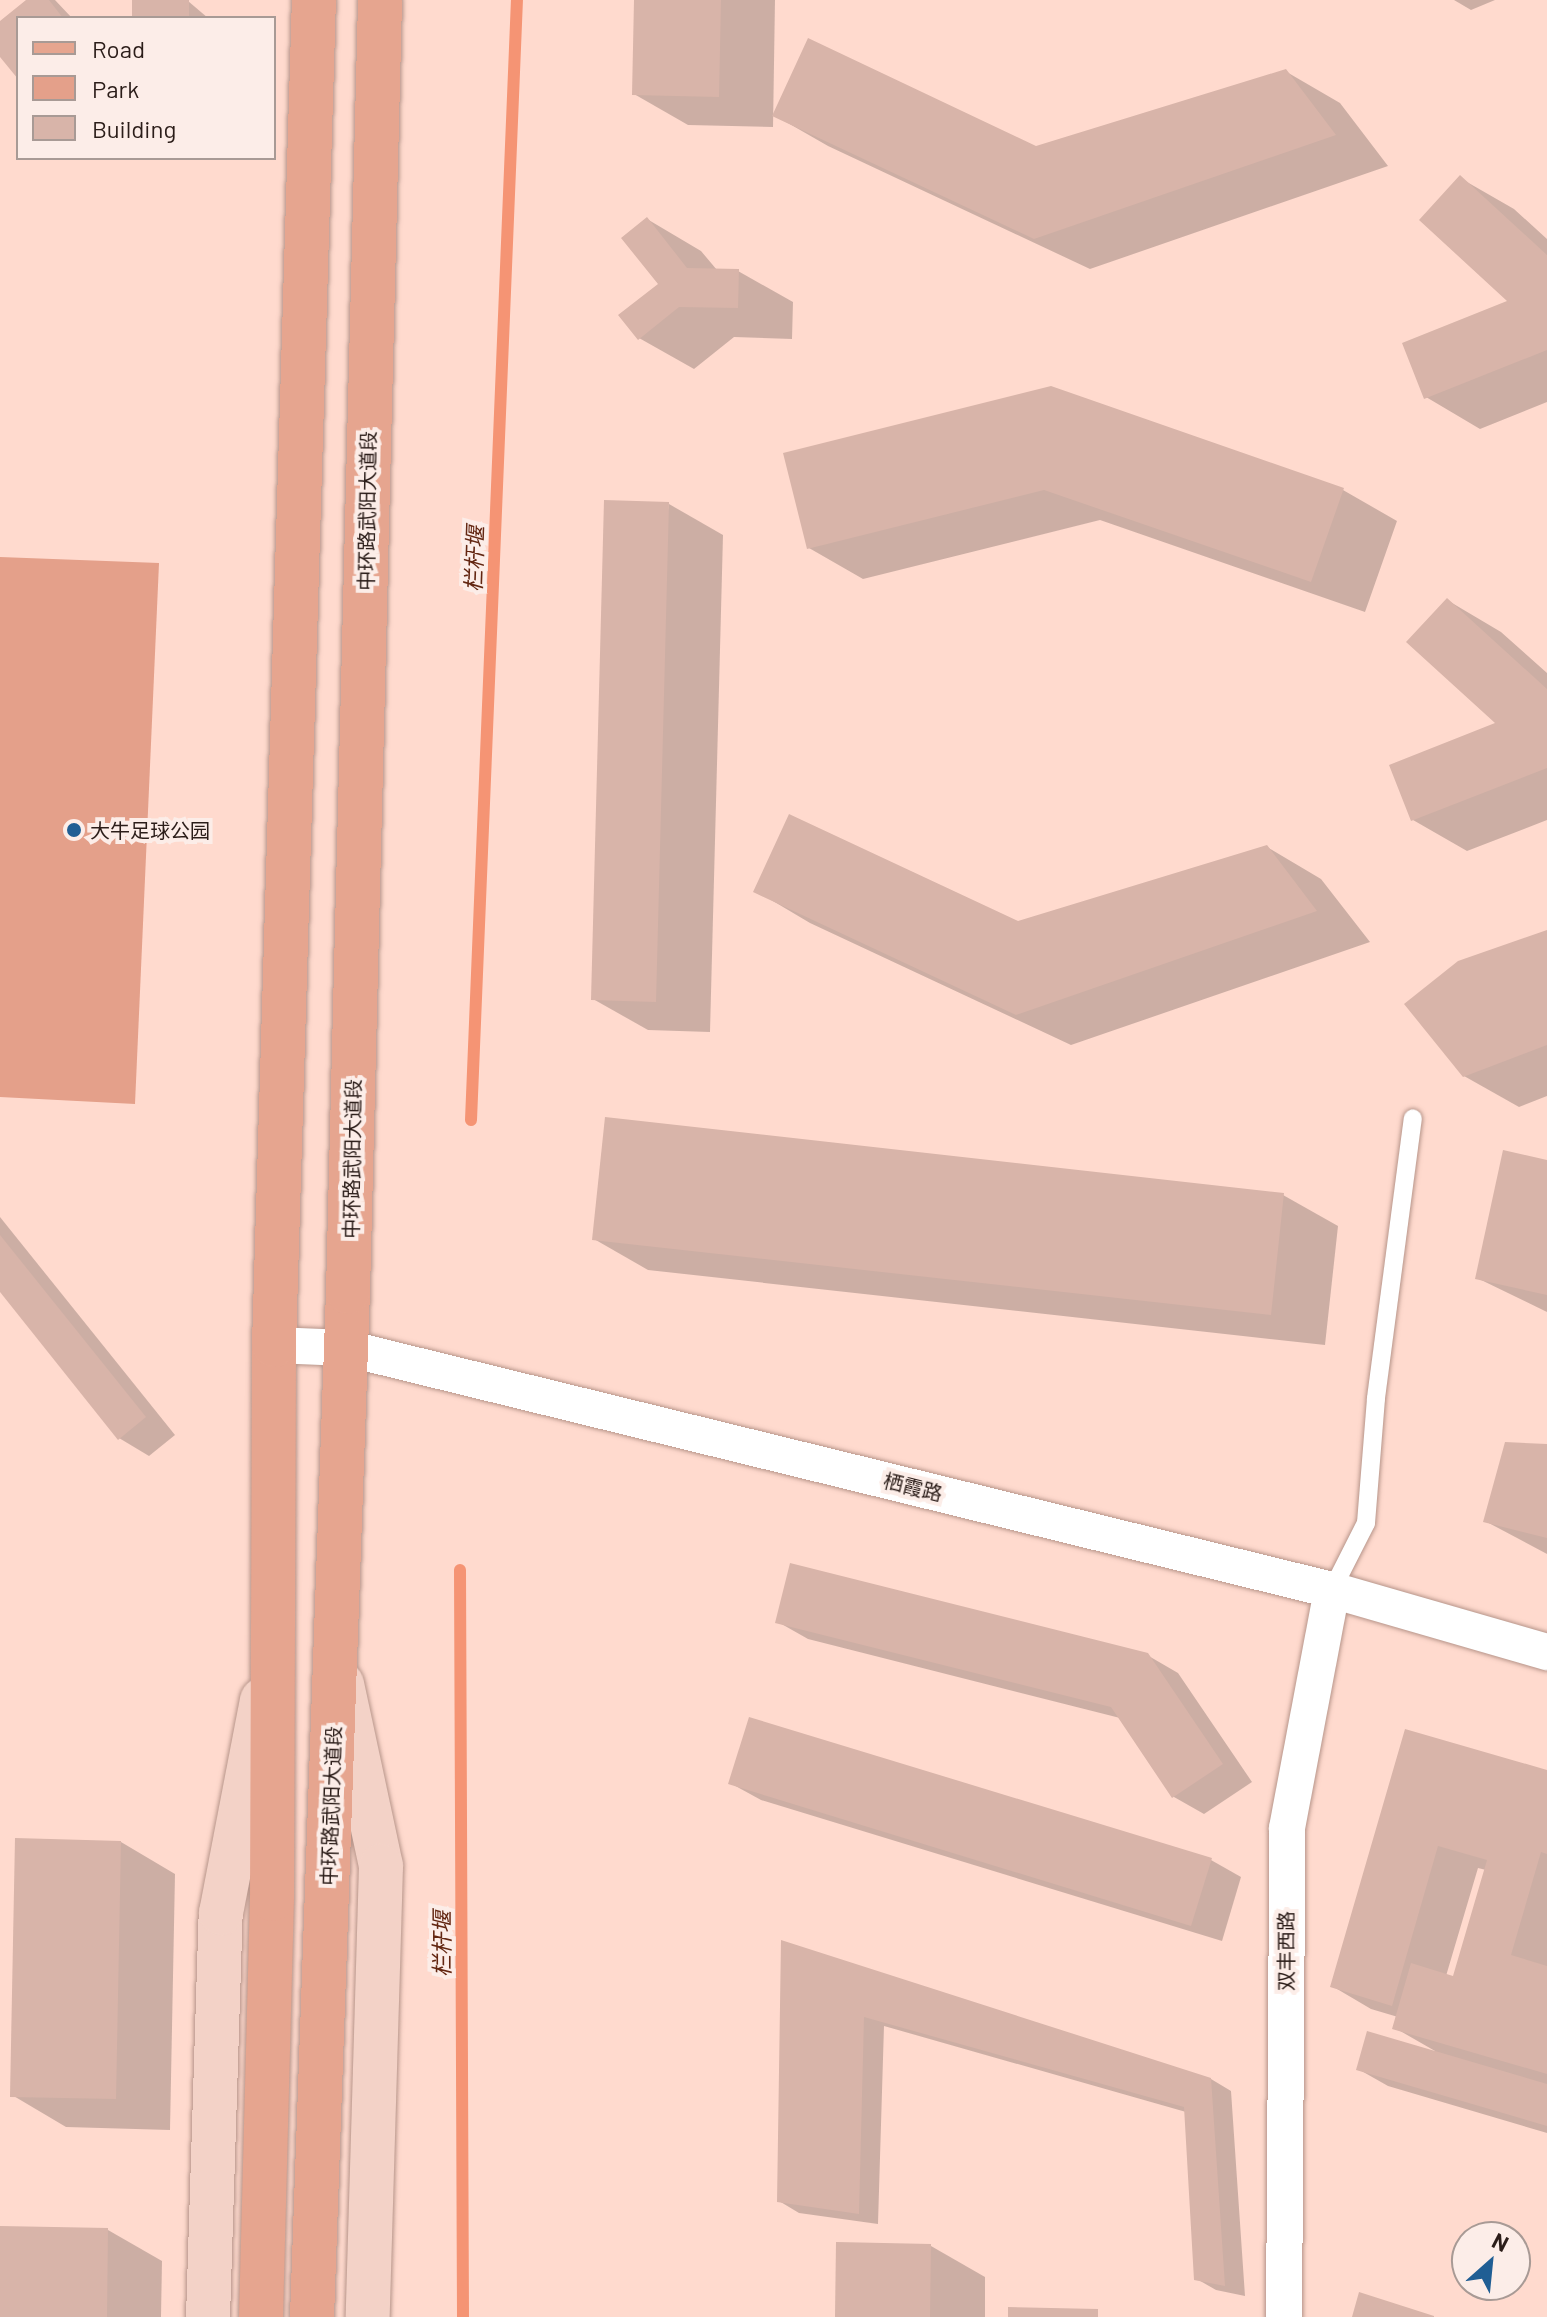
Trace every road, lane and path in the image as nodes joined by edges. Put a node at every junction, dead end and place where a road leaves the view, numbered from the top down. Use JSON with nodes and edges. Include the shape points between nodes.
{"nodes":[{"id":1,"x":314,"y":0,"type":"edge"},
{"id":2,"x":380,"y":0,"type":"edge"},
{"id":3,"x":1413,"y":1118,"type":"dead end"},
{"id":4,"x":274,"y":1345,"type":"junction"},
{"id":5,"x":346,"y":1348,"type":"junction"},
{"id":6,"x":1332,"y":1590,"type":"junction"},
{"id":7,"x":273,"y":1643,"type":"junction"},
{"id":8,"x":1547,"y":1652,"type":"edge"},
{"id":9,"x":336,"y":1658,"type":"junction"},
{"id":10,"x":208,"y":2317,"type":"edge"},
{"id":11,"x":261,"y":2317,"type":"edge"},
{"id":12,"x":312,"y":2317,"type":"edge"},
{"id":13,"x":368,"y":2317,"type":"edge"},
{"id":14,"x":1284,"y":2317,"type":"edge"}],
"edges":[{"from":1,"to":4,"type":"main road"},
{"from":2,"to":5,"type":"main road","name":"中环路武阳大道段"},
{"from":3,"to":6,"type":"lane","via":[[1376,1398],[1366,1523]]},
{"from":4,"to":5,"type":"street","name":"栖霞路"},
{"from":4,"to":7,"type":"main road"},
{"from":5,"to":6,"type":"street","name":"栖霞路"},
{"from":5,"to":9,"type":"main road","name":"中环路武阳大道段"},
{"from":6,"to":8,"type":"street","name":"栖霞路"},
{"from":6,"to":14,"type":"street","name":"双丰西路","via":[[1287,1828]]},
{"from":7,"to":10,"type":"main road","via":[[221,1913]]},
{"from":7,"to":11,"type":"main road"},
{"from":9,"to":12,"type":"main road","name":"中环路武阳大道段"},
{"from":9,"to":13,"type":"main road","via":[[381,1866]]}]}
